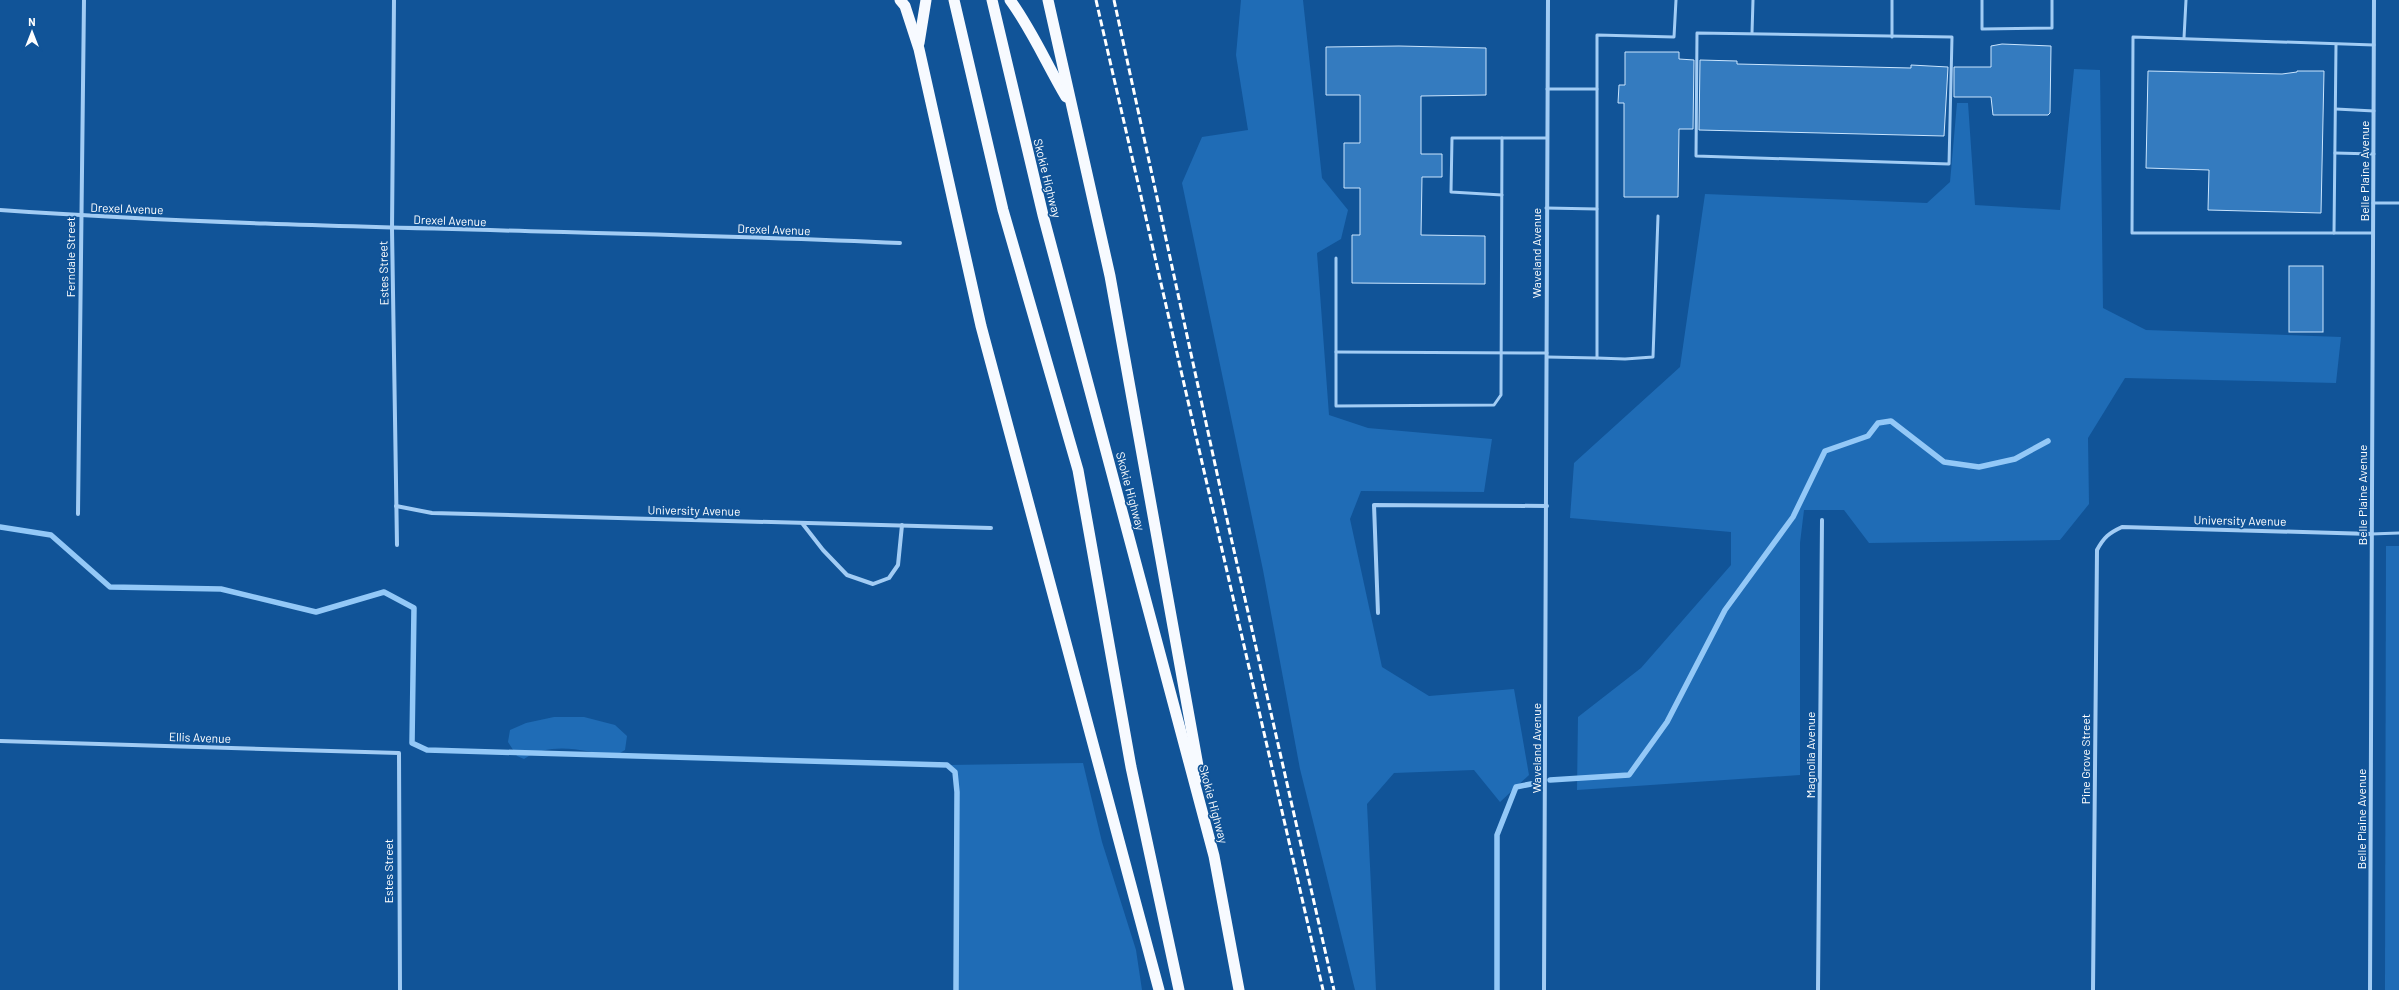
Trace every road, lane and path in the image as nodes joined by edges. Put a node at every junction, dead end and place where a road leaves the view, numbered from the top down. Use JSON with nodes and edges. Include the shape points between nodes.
{"nodes":[{"id":1,"x":84,"y":0,"type":"edge"},
{"id":2,"x":394,"y":0,"type":"edge"},
{"id":3,"x":900,"y":0,"type":"edge"},
{"id":4,"x":926,"y":0,"type":"edge"},
{"id":5,"x":954,"y":0,"type":"edge"},
{"id":6,"x":992,"y":0,"type":"edge"},
{"id":7,"x":1010,"y":0,"type":"edge"},
{"id":8,"x":1048,"y":0,"type":"edge"},
{"id":9,"x":1548,"y":0,"type":"edge"},
{"id":10,"x":1676,"y":0,"type":"edge"},
{"id":11,"x":1753,"y":0,"type":"edge"},
{"id":12,"x":1892,"y":0,"type":"edge"},
{"id":13,"x":1982,"y":0,"type":"edge"},
{"id":14,"x":2052,"y":0,"type":"edge"},
{"id":15,"x":2186,"y":0,"type":"edge"},
{"id":16,"x":2374,"y":0,"type":"edge"},
{"id":17,"x":1752,"y":33,"type":"junction"},
{"id":18,"x":1892,"y":37,"type":"junction"},
{"id":19,"x":2184,"y":38,"type":"junction"},
{"id":20,"x":2336,"y":45,"type":"junction"},
{"id":21,"x":2374,"y":45,"type":"junction"},
{"id":22,"x":919,"y":48,"type":"junction"},
{"id":23,"x":1547,"y":89,"type":"junction"},
{"id":24,"x":1597,"y":89,"type":"junction"},
{"id":25,"x":1071,"y":106,"type":"junction"},
{"id":26,"x":2336,"y":109,"type":"junction"},
{"id":27,"x":2374,"y":111,"type":"junction"},
{"id":28,"x":1502,"y":138,"type":"junction"},
{"id":29,"x":1546,"y":138,"type":"junction"},
{"id":30,"x":2335,"y":153,"type":"junction"},
{"id":31,"x":2374,"y":154,"type":"junction"},
{"id":32,"x":1502,"y":195,"type":"junction"},
{"id":33,"x":2373,"y":203,"type":"junction"},
{"id":34,"x":2399,"y":203,"type":"edge"},
{"id":35,"x":1546,"y":208,"type":"junction"},
{"id":36,"x":1597,"y":209,"type":"junction"},
{"id":37,"x":0,"y":210,"type":"edge"},
{"id":38,"x":80,"y":216,"type":"junction"},
{"id":39,"x":1658,"y":216,"type":"dead end"},
{"id":40,"x":392,"y":229,"type":"junction"},
{"id":41,"x":2334,"y":234,"type":"junction"},
{"id":42,"x":2373,"y":234,"type":"junction"},
{"id":43,"x":900,"y":243,"type":"dead end"},
{"id":44,"x":1336,"y":258,"type":"dead end"},
{"id":45,"x":1336,"y":352,"type":"junction"},
{"id":46,"x":1501,"y":354,"type":"junction"},
{"id":47,"x":1547,"y":355,"type":"junction"},
{"id":48,"x":1597,"y":358,"type":"junction"},
{"id":49,"x":396,"y":506,"type":"junction"},
{"id":50,"x":1547,"y":506,"type":"junction"},
{"id":51,"x":78,"y":514,"type":"dead end"},
{"id":52,"x":1822,"y":520,"type":"dead end"},
{"id":53,"x":802,"y":523,"type":"junction"},
{"id":54,"x":902,"y":526,"type":"junction"},
{"id":55,"x":991,"y":528,"type":"dead end"},
{"id":56,"x":2110,"y":532,"type":"joint"},
{"id":57,"x":2399,"y":533,"type":"edge"},
{"id":58,"x":2372,"y":534,"type":"junction"},
{"id":59,"x":397,"y":545,"type":"dead end"},
{"id":60,"x":1378,"y":613,"type":"dead end"},
{"id":61,"x":0,"y":741,"type":"edge"},
{"id":62,"x":399,"y":753,"type":"joint"},
{"id":63,"x":1214,"y":856,"type":"junction"},
{"id":64,"x":400,"y":990,"type":"edge"},
{"id":65,"x":1159,"y":990,"type":"edge"},
{"id":66,"x":1179,"y":990,"type":"edge"},
{"id":67,"x":1240,"y":990,"type":"edge"},
{"id":68,"x":1544,"y":990,"type":"edge"},
{"id":69,"x":1818,"y":990,"type":"edge"},
{"id":70,"x":2093,"y":990,"type":"edge"},
{"id":71,"x":2370,"y":990,"type":"edge"}],
"edges":[{"from":1,"to":38,"type":"street","name":"Ferndale Street"},
{"from":2,"to":40,"type":"street","name":"Estes Street"},
{"from":3,"to":22,"type":"highway","via":[[905,6]]},
{"from":4,"to":22,"type":"highway"},
{"from":5,"to":66,"type":"highway","via":[[1003,210],[1078,470],[1131,767]]},
{"from":6,"to":63,"type":"highway","name":"Skokie Highway","via":[[1043,215]]},
{"from":7,"to":25,"type":"highway","via":[[1033,35],[1043,59]]},
{"from":8,"to":25,"type":"highway"},
{"from":9,"to":23,"type":"street","name":"Waveland Avenue"},
{"from":10,"to":24,"type":"lane","via":[[1674,37],[1597,35]]},
{"from":11,"to":17,"type":"lane"},
{"from":12,"to":18,"type":"lane"},
{"from":13,"to":14,"type":"lane","via":[[1982,29],[2052,28]]},
{"from":15,"to":19,"type":"lane"},
{"from":16,"to":21,"type":"street","name":"Belle Plaine Avenue"},
{"from":17,"to":18,"type":"lane"},
{"from":17,"to":18,"type":"lane","via":[[1697,32],[1696,156],[1949,164],[1952,37]]},
{"from":19,"to":20,"type":"lane"},
{"from":19,"to":41,"type":"lane","via":[[2133,37],[2132,232]]},
{"from":20,"to":21,"type":"lane"},
{"from":20,"to":26,"type":"lane"},
{"from":21,"to":27,"type":"street","name":"Belle Plaine Avenue"},
{"from":22,"to":65,"type":"highway","via":[[981,326]]},
{"from":23,"to":24,"type":"lane"},
{"from":23,"to":29,"type":"street","name":"Waveland Avenue"},
{"from":24,"to":36,"type":"lane"},
{"from":25,"to":63,"type":"highway","via":[[1110,276]]},
{"from":26,"to":27,"type":"lane"},
{"from":26,"to":30,"type":"lane"},
{"from":27,"to":31,"type":"street","name":"Belle Plaine Avenue"},
{"from":28,"to":29,"type":"lane"},
{"from":28,"to":32,"type":"lane"},
{"from":28,"to":32,"type":"lane","via":[[1452,138],[1451,192]]},
{"from":29,"to":35,"type":"street","name":"Waveland Avenue"},
{"from":30,"to":31,"type":"lane"},
{"from":30,"to":41,"type":"lane"},
{"from":31,"to":33,"type":"street","name":"Belle Plaine Avenue"},
{"from":32,"to":46,"type":"lane"},
{"from":33,"to":34,"type":"lane"},
{"from":33,"to":42,"type":"street","name":"Belle Plaine Avenue"},
{"from":35,"to":36,"type":"lane"},
{"from":35,"to":47,"type":"street","name":"Waveland Avenue"},
{"from":36,"to":48,"type":"lane"},
{"from":37,"to":38,"type":"street","name":"Drexel Avenue"},
{"from":38,"to":40,"type":"street","name":"Drexel Avenue"},
{"from":38,"to":51,"type":"street","name":"Ferndale Street"},
{"from":39,"to":48,"type":"lane","via":[[1653,357]]},
{"from":40,"to":43,"type":"street","name":"Drexel Avenue"},
{"from":40,"to":49,"type":"street","name":"Estes Street"},
{"from":41,"to":42,"type":"lane"},
{"from":42,"to":58,"type":"street","name":"Belle Plaine Avenue"},
{"from":44,"to":45,"type":"lane"},
{"from":45,"to":46,"type":"lane"},
{"from":45,"to":46,"type":"lane","via":[[1336,406],[1494,405],[1501,395]]},
{"from":46,"to":47,"type":"lane"},
{"from":47,"to":48,"type":"lane"},
{"from":47,"to":50,"type":"street","name":"Waveland Avenue"},
{"from":49,"to":53,"type":"street","name":"University Avenue","via":[[432,513]]},
{"from":49,"to":59,"type":"street","name":"Estes Street"},
{"from":50,"to":60,"type":"street","via":[[1374,505]]},
{"from":50,"to":68,"type":"street","name":"Waveland Avenue"},
{"from":52,"to":69,"type":"street","name":"Magnolia Avenue"},
{"from":53,"to":54,"type":"street","name":"University Avenue"},
{"from":53,"to":54,"type":"street","via":[[847,575],[873,584],[889,578],[898,565]]},
{"from":54,"to":55,"type":"street","name":"University Avenue"},
{"from":56,"to":58,"type":"street","name":"University Avenue","via":[[2122,527]]},
{"from":56,"to":70,"type":"street","name":"Pine Grove Street","via":[[2103,538],[2097,550]]},
{"from":57,"to":58,"type":"lane"},
{"from":58,"to":71,"type":"street","name":"Belle Plaine Avenue"},
{"from":61,"to":62,"type":"street","name":"Ellis Avenue"},
{"from":62,"to":64,"type":"street","name":"Estes Street"},
{"from":63,"to":67,"type":"highway","name":"Skokie Highway"}]}
